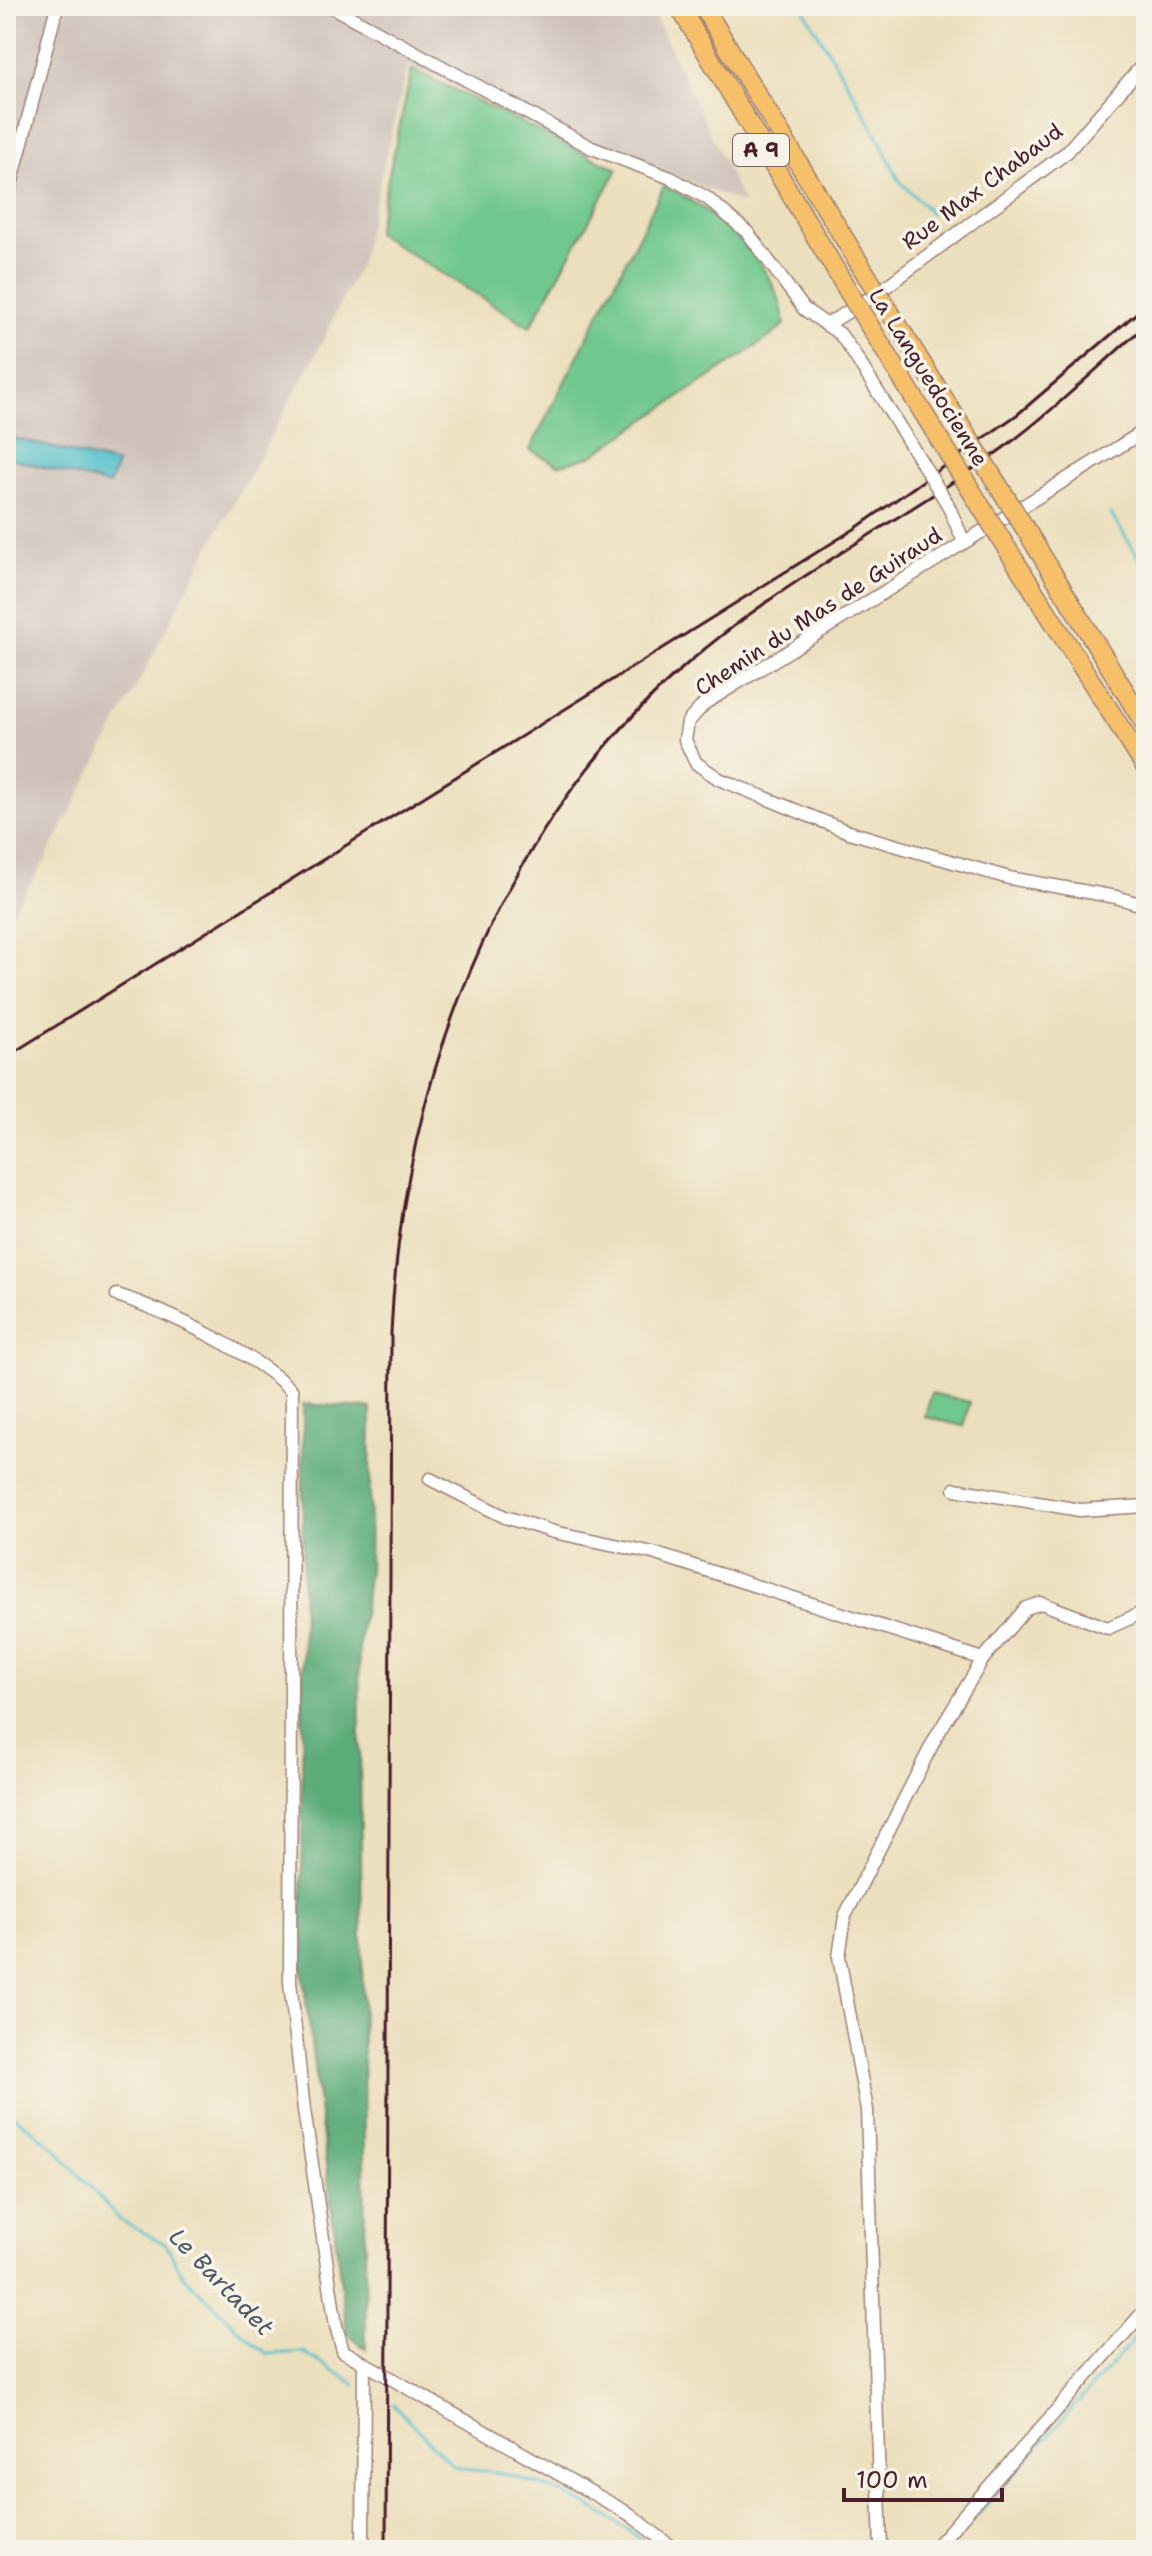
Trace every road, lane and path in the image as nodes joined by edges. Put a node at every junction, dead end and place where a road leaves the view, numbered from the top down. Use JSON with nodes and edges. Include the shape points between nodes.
{"nodes":[{"id":1,"x":57,"y":6,"type":"edge"},
{"id":2,"x":330,"y":6,"type":"edge"},
{"id":3,"x":679,"y":6,"type":"edge"},
{"id":4,"x":703,"y":6,"type":"edge"},
{"id":5,"x":1146,"y":61,"type":"edge"},
{"id":6,"x":6,"y":204,"type":"edge"},
{"id":7,"x":826,"y":325,"type":"junction"},
{"id":8,"x":1146,"y":430,"type":"edge"},
{"id":9,"x":964,"y":542,"type":"junction"},
{"id":10,"x":1146,"y":726,"type":"edge"},
{"id":11,"x":1146,"y":768,"type":"edge"},
{"id":12,"x":1146,"y":906,"type":"edge"},
{"id":13,"x":117,"y":1295,"type":"dead end"},
{"id":14,"x":430,"y":1479,"type":"dead end"},
{"id":15,"x":955,"y":1489,"type":"dead end"},
{"id":16,"x":1146,"y":1506,"type":"edge"},
{"id":17,"x":1146,"y":1611,"type":"edge"},
{"id":18,"x":983,"y":1659,"type":"junction"},
{"id":19,"x":1146,"y":2309,"type":"edge"},
{"id":20,"x":364,"y":2364,"type":"junction"},
{"id":21,"x":363,"y":2550,"type":"edge"},
{"id":22,"x":675,"y":2550,"type":"edge"},
{"id":23,"x":881,"y":2550,"type":"edge"},
{"id":24,"x":933,"y":2550,"type":"edge"}],
"edges":[{"from":1,"to":6,"type":"street"},
{"from":2,"to":7,"type":"street","via":[[592,148],[707,198],[742,226],[804,309]]},
{"from":3,"to":11,"type":"highway","name":"La Languedocienne","number":"A 9","bridge":true,"via":[[848,291]]},
{"from":4,"to":10,"type":"highway","name":"La Languedocienne","number":"A 9","bridge":true},
{"from":5,"to":7,"type":"street","name":"Rue Max Chabaud","via":[[1067,152],[872,297]]},
{"from":7,"to":9,"type":"street","bridge":true,"via":[[854,354],[947,503]]},
{"from":8,"to":9,"type":"street"},
{"from":9,"to":12,"type":"street","name":"Chemin du Mas de Guiraud","via":[[705,703],[688,722],[685,740],[696,763],[719,779],[849,832],[1009,878]]},
{"from":13,"to":20,"type":"street","via":[[249,1359],[292,1391],[290,1982],[336,2326],[343,2351]]},
{"from":14,"to":18,"type":"street","via":[[505,1517],[653,1553]]},
{"from":15,"to":16,"type":"street","via":[[1080,1510]]},
{"from":17,"to":18,"type":"street","via":[[1108,1628],[1041,1603],[1026,1608]]},
{"from":18,"to":23,"type":"street","via":[[936,1737],[845,1916],[839,1957],[867,2110]]},
{"from":19,"to":24,"type":"street"},
{"from":20,"to":21,"type":"street"},
{"from":20,"to":22,"type":"street","via":[[631,2515]]}]}
